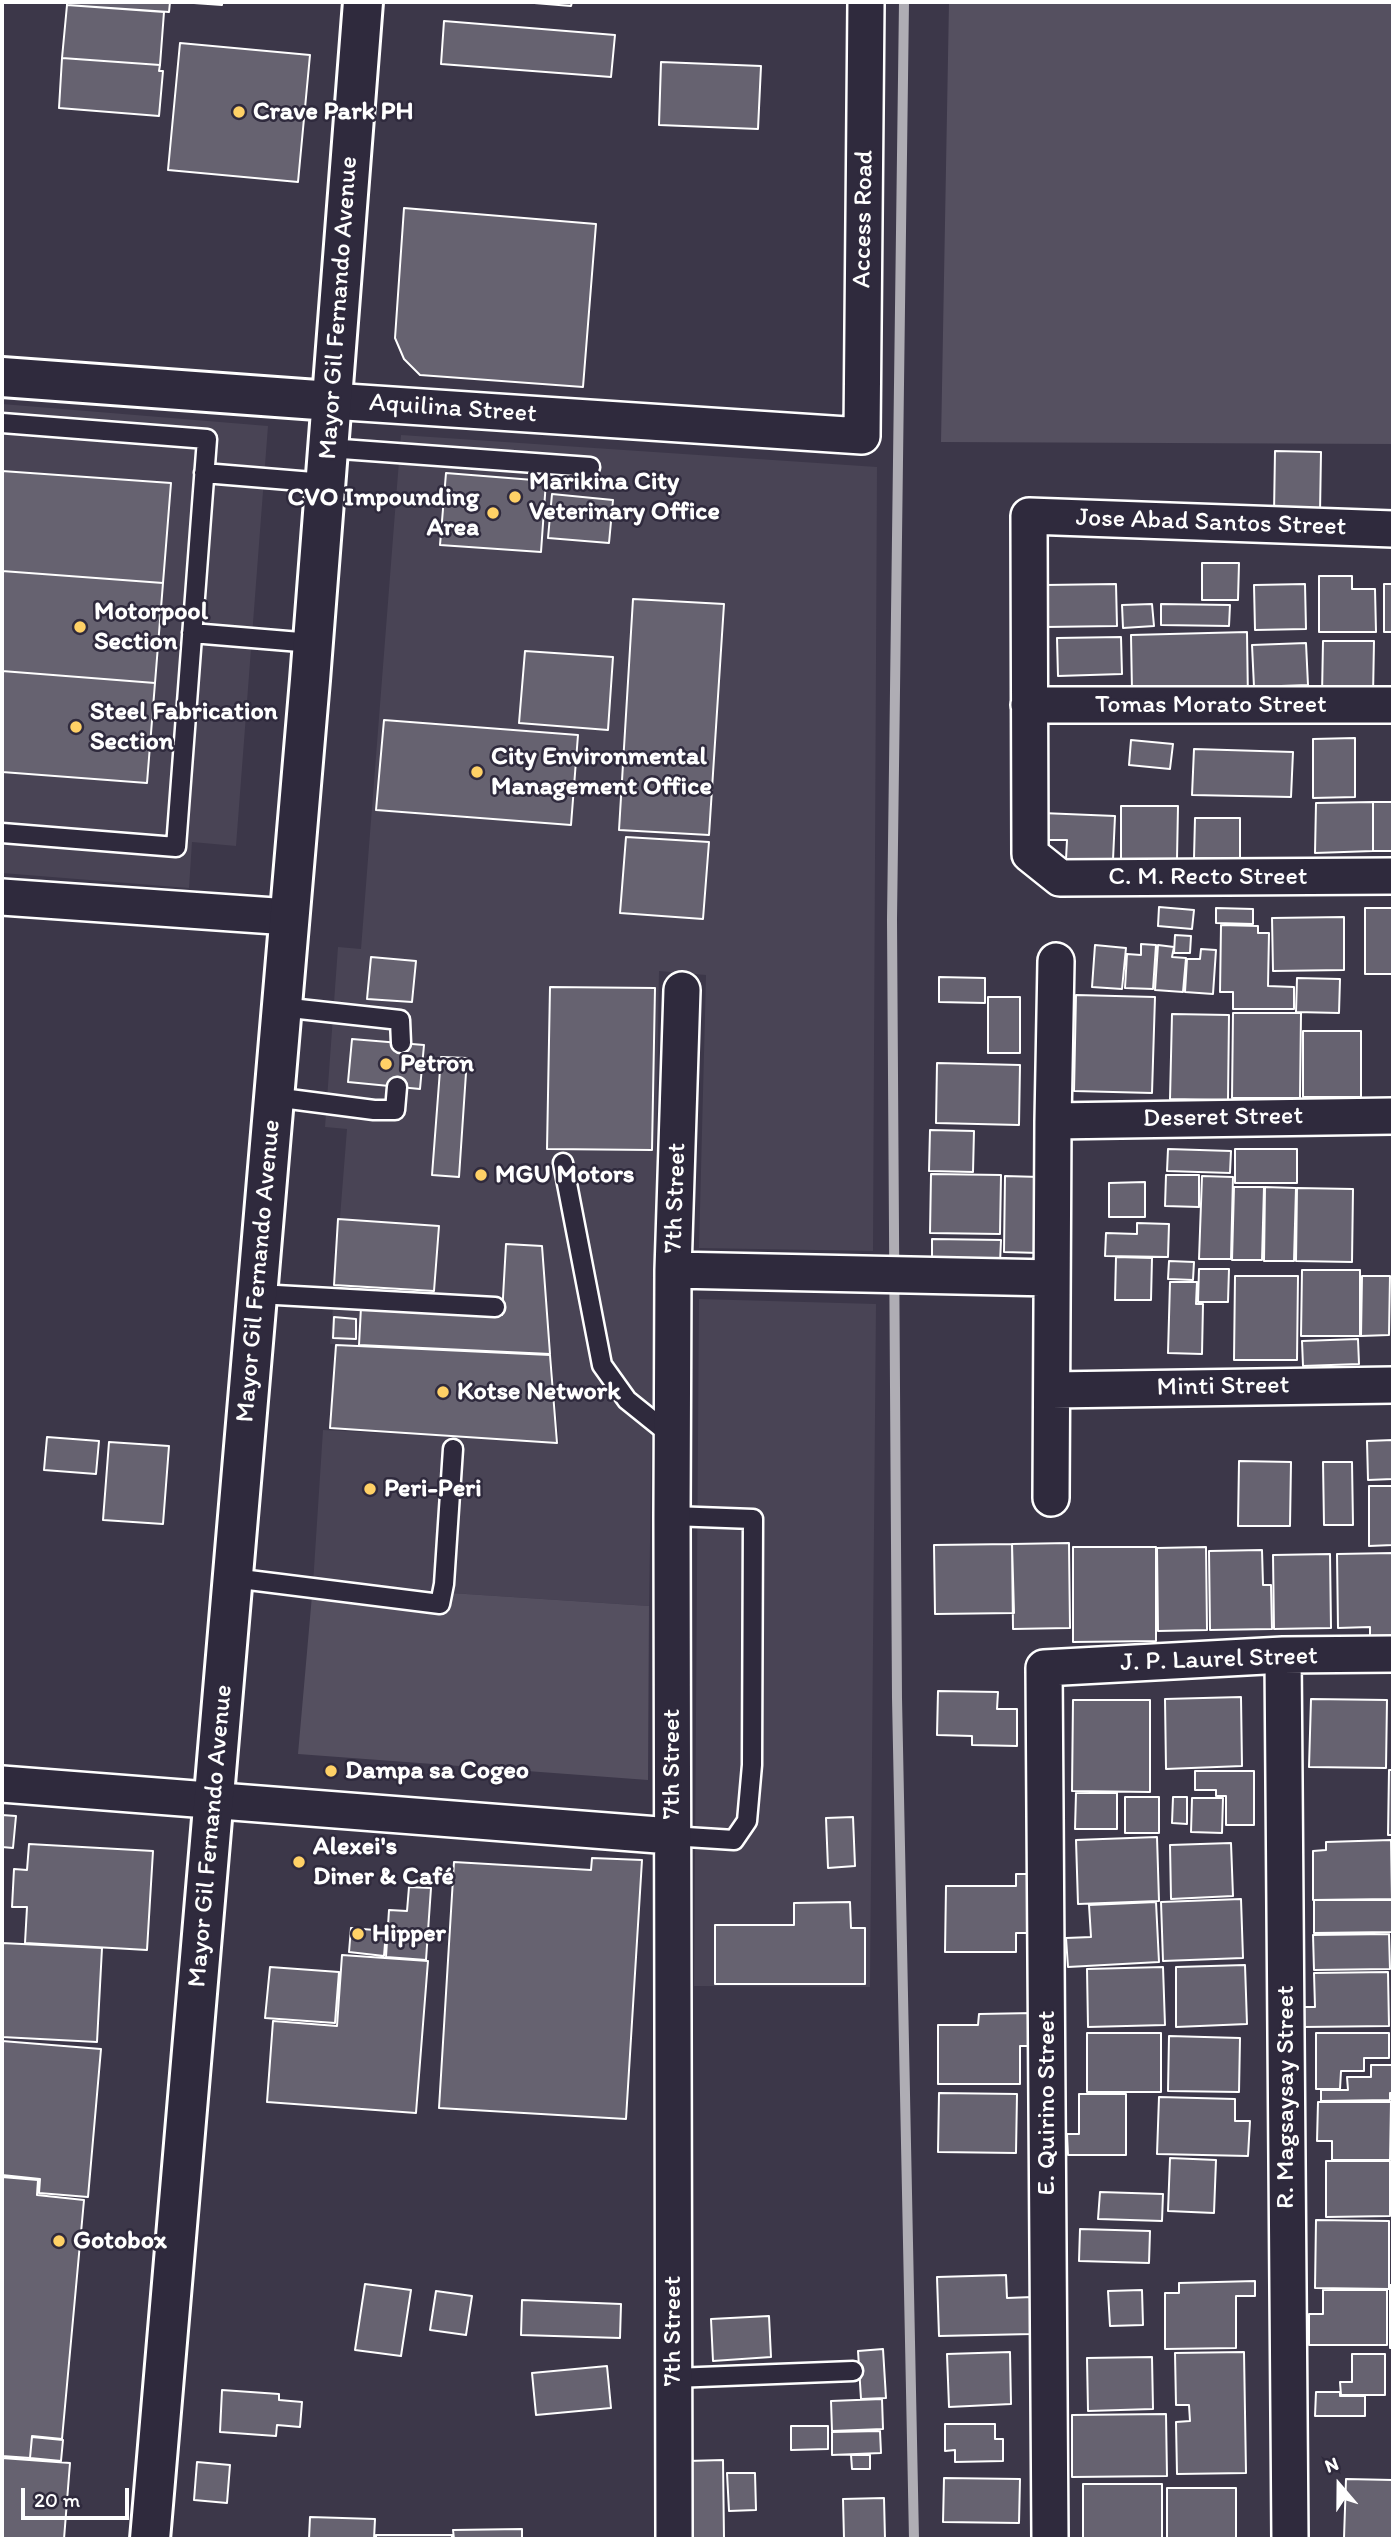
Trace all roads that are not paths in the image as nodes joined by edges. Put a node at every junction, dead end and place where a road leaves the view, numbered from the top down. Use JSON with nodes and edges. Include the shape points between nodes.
{"nodes":[{"id":1,"x":363,"y":2,"type":"edge"},
{"id":2,"x":866,"y":2,"type":"edge"},
{"id":3,"x":2,"y":377,"type":"edge"},
{"id":4,"x":331,"y":401,"type":"junction"},
{"id":5,"x":2,"y":423,"type":"edge"},
{"id":6,"x":862,"y":436,"type":"joint"},
{"id":7,"x":326,"y":466,"type":"junction"},
{"id":8,"x":590,"y":467,"type":"dead end"},
{"id":9,"x":204,"y":473,"type":"junction"},
{"id":10,"x":1393,"y":529,"type":"edge"},
{"id":11,"x":192,"y":633,"type":"junction"},
{"id":12,"x":312,"y":643,"type":"junction"},
{"id":13,"x":1029,"y":705,"type":"junction"},
{"id":14,"x":1393,"y":705,"type":"edge"},
{"id":15,"x":2,"y":833,"type":"edge"},
{"id":16,"x":1393,"y":876,"type":"edge"},
{"id":17,"x":2,"y":897,"type":"edge"},
{"id":18,"x":289,"y":917,"type":"junction"},
{"id":19,"x":1056,"y":961,"type":"dead end"},
{"id":20,"x":682,"y":990,"type":"dead end"},
{"id":21,"x":281,"y":1007,"type":"junction"},
{"id":22,"x":401,"y":1043,"type":"dead end"},
{"id":23,"x":397,"y":1087,"type":"dead end"},
{"id":24,"x":274,"y":1097,"type":"junction"},
{"id":25,"x":1393,"y":1116,"type":"edge"},
{"id":26,"x":1053,"y":1121,"type":"junction"},
{"id":27,"x":563,"y":1163,"type":"dead end"},
{"id":28,"x":673,"y":1270,"type":"junction"},
{"id":29,"x":1052,"y":1278,"type":"junction"},
{"id":30,"x":258,"y":1294,"type":"junction"},
{"id":31,"x":495,"y":1307,"type":"dead end"},
{"id":32,"x":1393,"y":1385,"type":"edge"},
{"id":33,"x":1052,"y":1390,"type":"junction"},
{"id":34,"x":673,"y":1437,"type":"junction"},
{"id":35,"x":453,"y":1449,"type":"dead end"},
{"id":36,"x":1051,"y":1499,"type":"dead end"},
{"id":37,"x":672,"y":1516,"type":"junction"},
{"id":38,"x":233,"y":1578,"type":"junction"},
{"id":39,"x":1393,"y":1654,"type":"edge"},
{"id":40,"x":1283,"y":1655,"type":"junction"},
{"id":41,"x":1044,"y":1668,"type":"joint"},
{"id":42,"x":2,"y":1784,"type":"edge"},
{"id":43,"x":214,"y":1801,"type":"junction"},
{"id":44,"x":671,"y":1836,"type":"junction"},
{"id":45,"x":853,"y":2371,"type":"dead end"},
{"id":46,"x":674,"y":2378,"type":"junction"},
{"id":47,"x":150,"y":2539,"type":"edge"},
{"id":48,"x":674,"y":2539,"type":"edge"},
{"id":49,"x":1050,"y":2539,"type":"edge"},
{"id":50,"x":1290,"y":2539,"type":"edge"}],
"edges":[{"from":1,"to":4,"type":"street","name":"Mayor Gil Fernando Avenue"},
{"from":2,"to":6,"type":"street","name":"Access Road"},
{"from":3,"to":4,"type":"street","name":"Aquilina Street"},
{"from":4,"to":6,"type":"street","name":"Aquilina Street"},
{"from":4,"to":7,"type":"street","name":"Mayor Gil Fernando Avenue"},
{"from":5,"to":9,"type":"lane","via":[[207,439]]},
{"from":7,"to":8,"type":"lane"},
{"from":7,"to":9,"type":"lane"},
{"from":7,"to":12,"type":"street","name":"Mayor Gil Fernando Avenue"},
{"from":9,"to":11,"type":"lane"},
{"from":10,"to":13,"type":"street","name":"Jose Abad Santos Street","via":[[1029,516]]},
{"from":11,"to":12,"type":"lane"},
{"from":11,"to":15,"type":"lane","via":[[176,847]]},
{"from":12,"to":18,"type":"street","name":"Mayor Gil Fernando Avenue"},
{"from":13,"to":14,"type":"street","name":"Tomas Morato Street"},
{"from":13,"to":16,"type":"street","name":"C. M. Recto Street","via":[[1030,854],[1060,878]]},
{"from":17,"to":18,"type":"street"},
{"from":18,"to":21,"type":"street","name":"Mayor Gil Fernando Avenue"},
{"from":19,"to":26,"type":"street"},
{"from":20,"to":28,"type":"street","name":"7th Street"},
{"from":21,"to":22,"type":"lane","via":[[400,1020]]},
{"from":21,"to":24,"type":"street","name":"Mayor Gil Fernando Avenue"},
{"from":23,"to":24,"type":"lane","via":[[395,1110]]},
{"from":24,"to":30,"type":"street","name":"Mayor Gil Fernando Avenue"},
{"from":25,"to":26,"type":"street","name":"Deseret Street"},
{"from":26,"to":29,"type":"street"},
{"from":27,"to":34,"type":"lane","via":[[602,1365],[627,1400]]},
{"from":28,"to":29,"type":"street"},
{"from":28,"to":34,"type":"street","name":"7th Street"},
{"from":29,"to":33,"type":"street"},
{"from":30,"to":31,"type":"lane"},
{"from":30,"to":38,"type":"street","name":"Mayor Gil Fernando Avenue"},
{"from":32,"to":33,"type":"street","name":"Minti Street"},
{"from":33,"to":36,"type":"street"},
{"from":34,"to":37,"type":"street","name":"7th Street"},
{"from":35,"to":38,"type":"lane","via":[[440,1604]]},
{"from":37,"to":44,"type":"street","name":"7th Street"},
{"from":37,"to":44,"type":"lane","via":[[753,1519],[752,1765],[747,1821],[734,1840]]},
{"from":38,"to":43,"type":"street","name":"Mayor Gil Fernando Avenue"},
{"from":39,"to":40,"type":"street","name":"J. P. Laurel Street"},
{"from":40,"to":41,"type":"street","name":"J. P. Laurel Street"},
{"from":40,"to":50,"type":"street","name":"R. Magsaysay Street"},
{"from":41,"to":49,"type":"street","name":"E. Quirino Street"},
{"from":42,"to":43,"type":"street"},
{"from":43,"to":44,"type":"street"},
{"from":43,"to":47,"type":"street","name":"Mayor Gil Fernando Avenue"},
{"from":44,"to":46,"type":"street","name":"7th Street"},
{"from":45,"to":46,"type":"lane"},
{"from":46,"to":48,"type":"street","name":"7th Street"}]}
